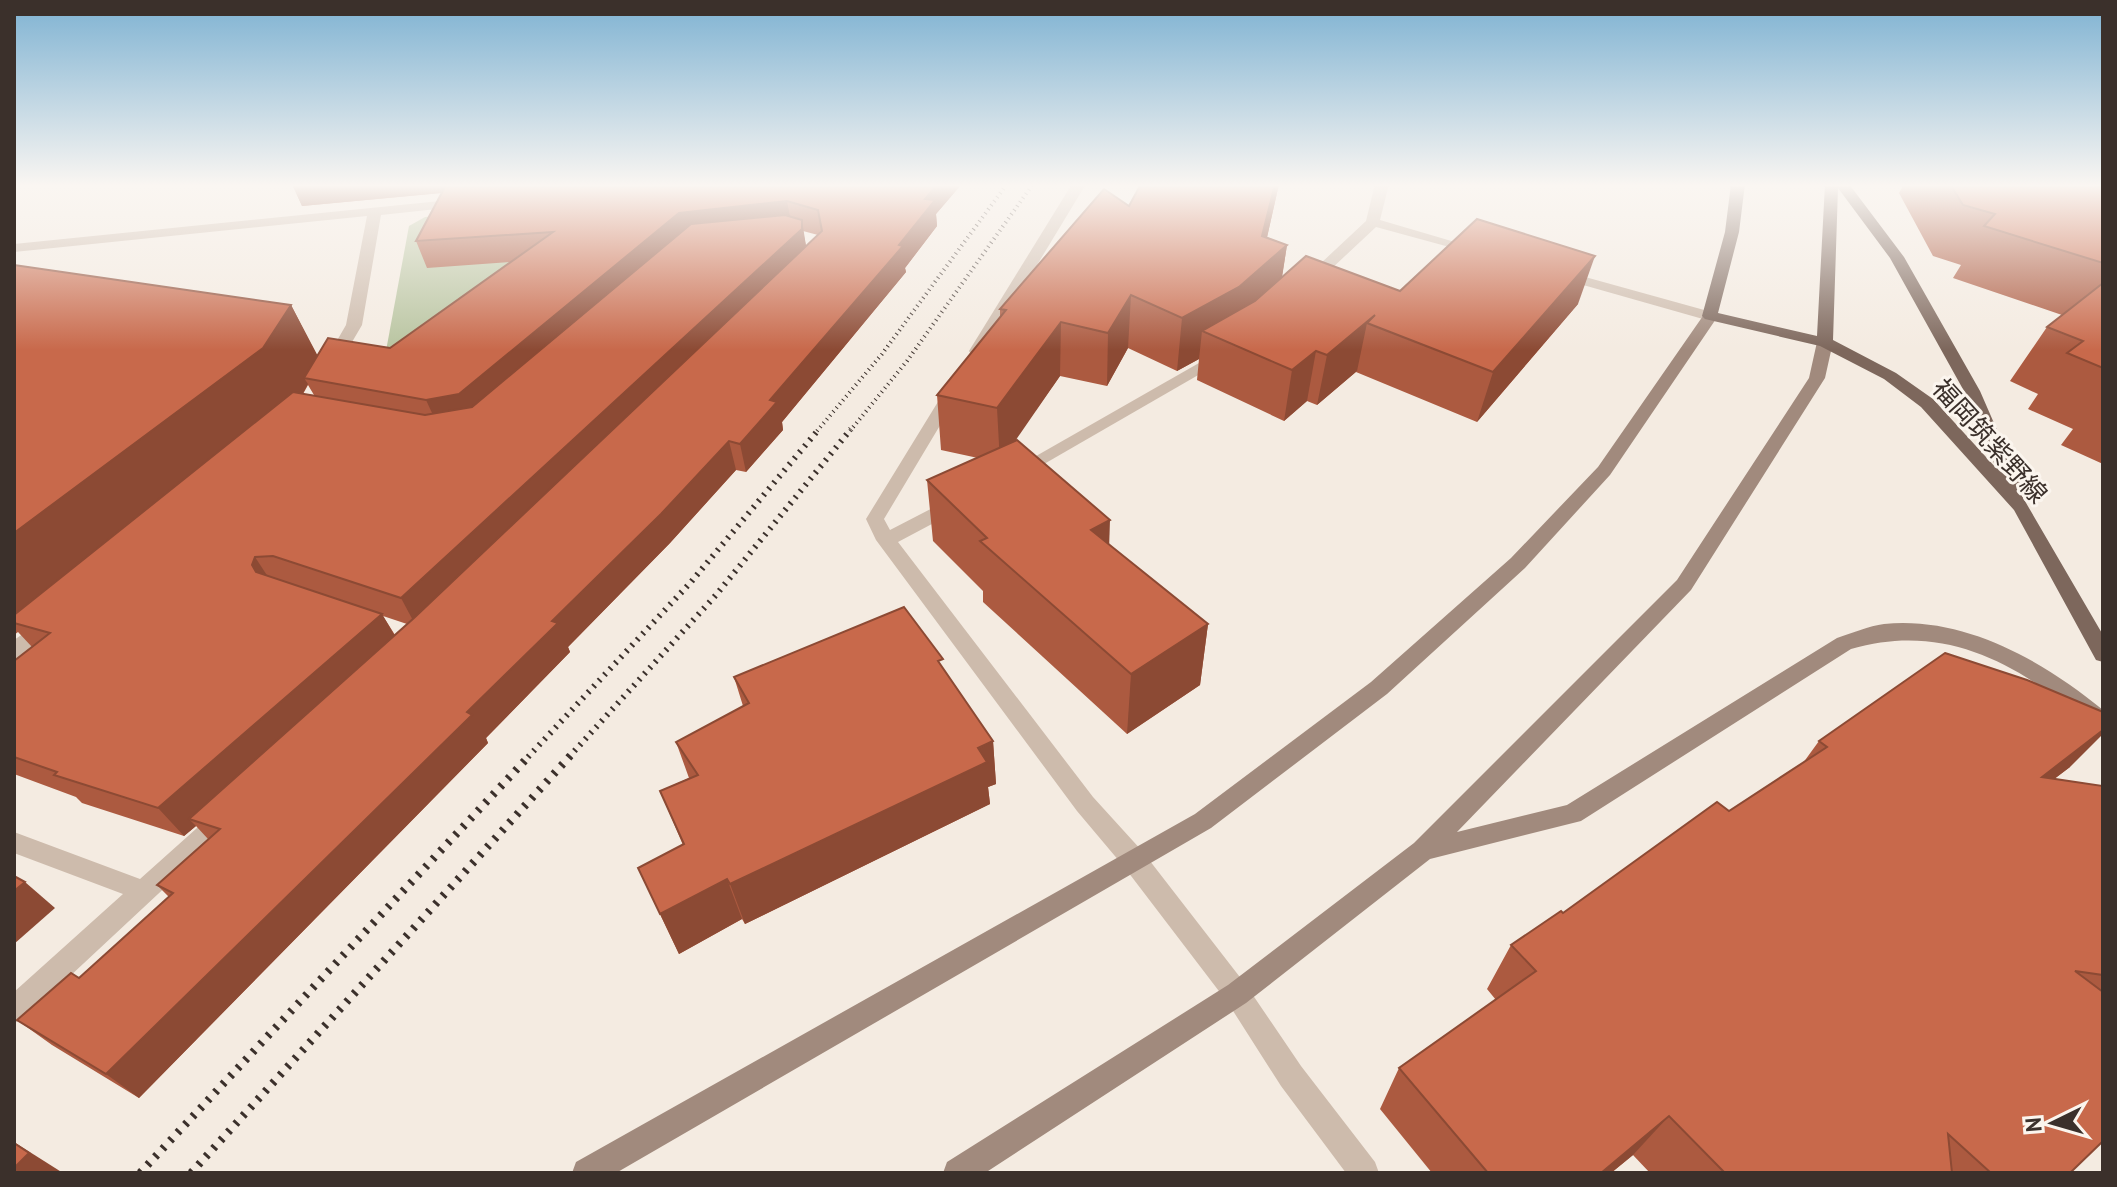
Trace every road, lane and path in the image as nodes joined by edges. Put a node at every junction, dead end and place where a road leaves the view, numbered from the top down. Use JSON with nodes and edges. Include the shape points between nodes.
{"nodes":[{"id":1,"x":98,"y":239,"type":"edge"},
{"id":2,"x":370,"y":239,"type":"edge"},
{"id":3,"x":1045,"y":239,"type":"edge"},
{"id":4,"x":1354,"y":239,"type":"edge"},
{"id":5,"x":1436,"y":239,"type":"edge"},
{"id":6,"x":1730,"y":239,"type":"edge"},
{"id":7,"x":1830,"y":239,"type":"edge"},
{"id":8,"x":1884,"y":239,"type":"edge"},
{"id":9,"x":14,"y":248,"type":"edge"},
{"id":10,"x":1492,"y":255,"type":"edge"},
{"id":11,"x":1551,"y":271,"type":"edge"},
{"id":12,"x":1296,"y":294,"type":"edge"},
{"id":13,"x":1710,"y":316,"type":"junction"},
{"id":14,"x":1825,"y":342,"type":"junction"},
{"id":15,"x":1240,"y":345,"type":"edge"},
{"id":16,"x":326,"y":374,"type":"edge"},
{"id":17,"x":998,"y":482,"type":"edge"},
{"id":18,"x":970,"y":497,"type":"edge"},
{"id":19,"x":2021,"y":507,"type":"junction"},
{"id":20,"x":886,"y":540,"type":"junction"},
{"id":21,"x":62,"y":611,"type":"edge"},
{"id":22,"x":14,"y":651,"type":"edge"},
{"id":23,"x":2103,"y":654,"type":"edge"},
{"id":24,"x":2103,"y":722,"type":"edge"},
{"id":25,"x":235,"y":808,"type":"edge"},
{"id":26,"x":14,"y":842,"type":"edge"},
{"id":27,"x":1423,"y":850,"type":"junction"},
{"id":28,"x":1134,"y":860,"type":"junction"},
{"id":29,"x":143,"y":891,"type":"junction"},
{"id":30,"x":1237,"y":994,"type":"junction"},
{"id":31,"x":14,"y":1010,"type":"edge"},
{"id":32,"x":587,"y":1173,"type":"edge"},
{"id":33,"x":958,"y":1173,"type":"edge"},
{"id":34,"x":1364,"y":1173,"type":"edge"}],
"edges":[{"from":1,"to":9,"type":"street"},
{"from":2,"to":16,"type":"street","via":[[354,325]]},
{"from":3,"to":20,"type":"street","via":[[875,519]]},
{"from":4,"to":12,"type":"street"},
{"from":5,"to":10,"type":"street"},
{"from":6,"to":13,"type":"main road"},
{"from":7,"to":14,"type":"main road"},
{"from":8,"to":19,"type":"main road","via":[[1972,391]]},
{"from":11,"to":13,"type":"street"},
{"from":13,"to":14,"type":"main road","name":"福岡筑紫野線"},
{"from":13,"to":28,"type":"street","via":[[1604,471],[1518,563],[1379,688],[1203,821]]},
{"from":14,"to":19,"type":"main road","name":"福岡筑紫野線","via":[[1890,376],[1927,403]]},
{"from":14,"to":27,"type":"street","via":[[1817,378],[1684,585]]},
{"from":15,"to":17,"type":"street"},
{"from":18,"to":20,"type":"street"},
{"from":19,"to":23,"type":"main road","name":"福岡筑紫野線"},
{"from":20,"to":28,"type":"street","via":[[1085,804]]},
{"from":21,"to":22,"type":"street"},
{"from":24,"to":27,"type":"street","via":[[2055,683],[1997,653],[1949,635],[1884,632],[1844,643],[1573,814]]},
{"from":25,"to":29,"type":"street"},
{"from":26,"to":29,"type":"street"},
{"from":27,"to":30,"type":"street"},
{"from":28,"to":30,"type":"street"},
{"from":28,"to":32,"type":"street"},
{"from":29,"to":31,"type":"street"},
{"from":30,"to":33,"type":"street"},
{"from":30,"to":34,"type":"street"}]}
